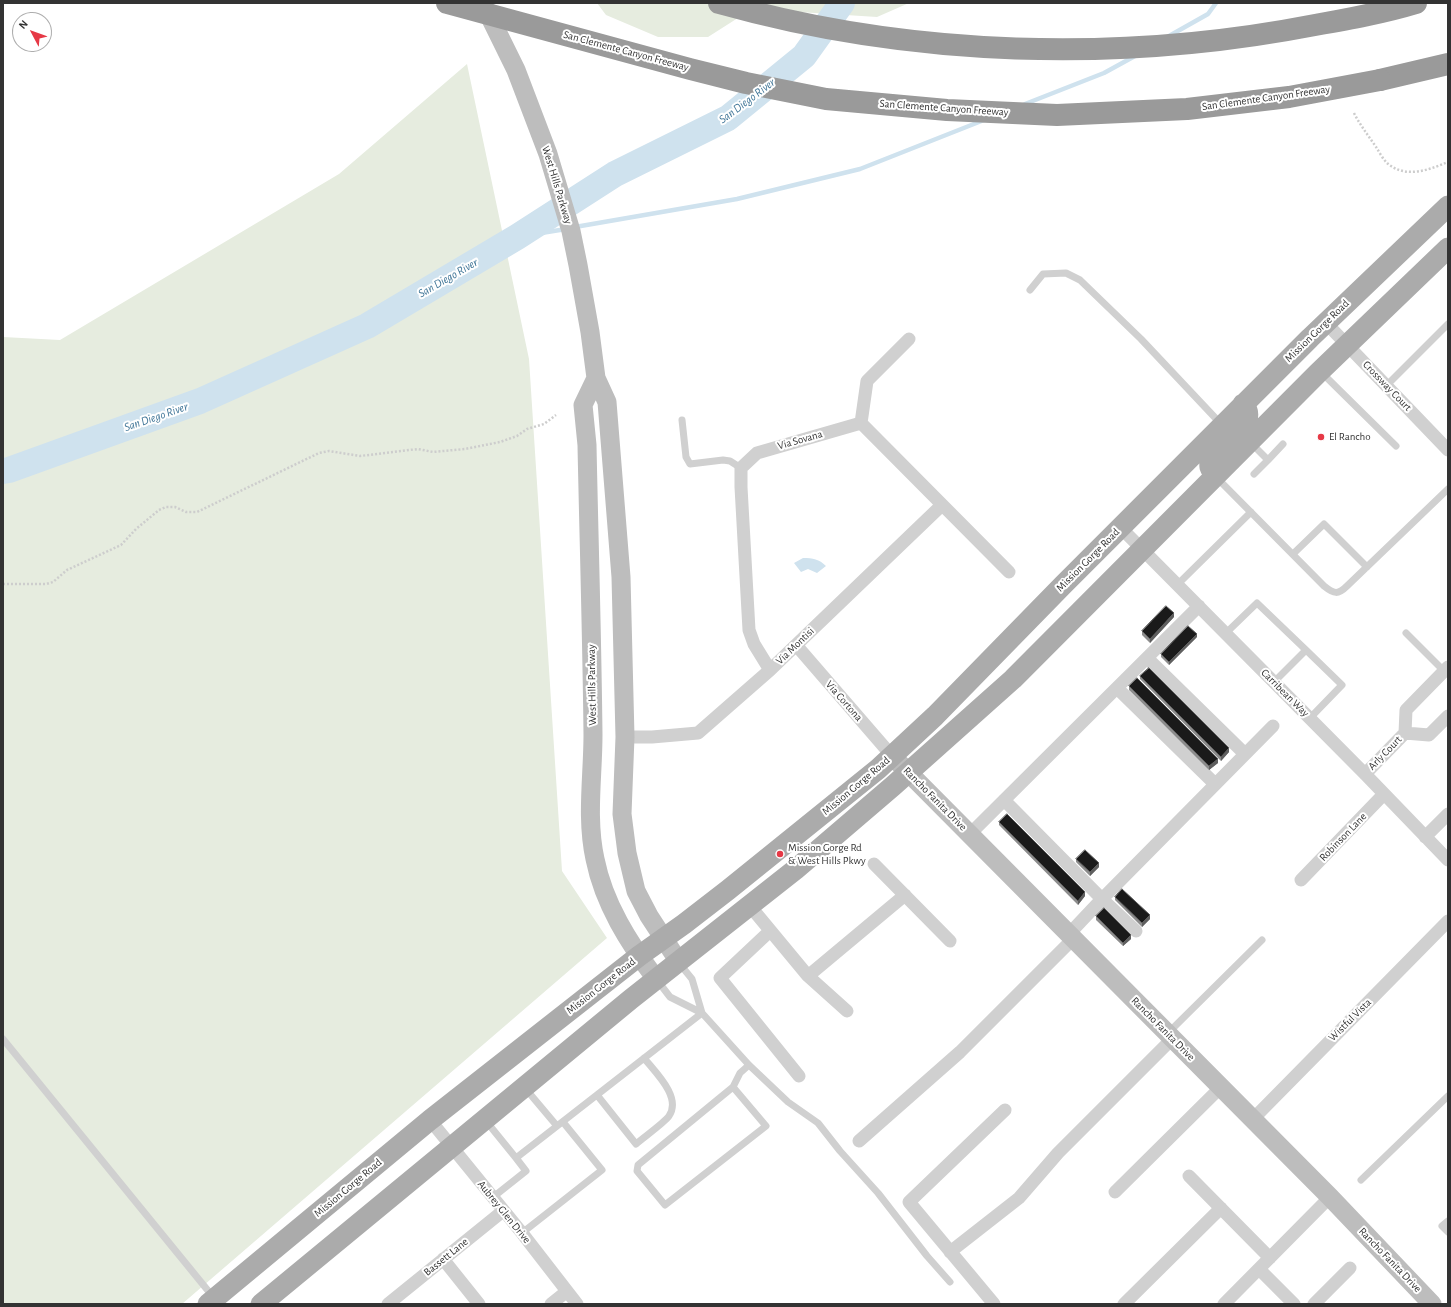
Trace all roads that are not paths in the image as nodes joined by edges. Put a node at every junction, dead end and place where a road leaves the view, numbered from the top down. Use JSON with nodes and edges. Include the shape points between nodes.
{"nodes":[{"id":1,"x":447,"y":3,"type":"edge"},
{"id":2,"x":483,"y":3,"type":"edge"},
{"id":3,"x":720,"y":3,"type":"edge"},
{"id":4,"x":1416,"y":3,"type":"edge"},
{"id":5,"x":1448,"y":64,"type":"edge"},
{"id":6,"x":1448,"y":206,"type":"edge"},
{"id":7,"x":1444,"y":255,"type":"edge"},
{"id":8,"x":1030,"y":290,"type":"dead end"},
{"id":9,"x":1326,"y":322,"type":"junction"},
{"id":10,"x":1448,"y":324,"type":"edge"},
{"id":11,"x":909,"y":339,"type":"dead end"},
{"id":12,"x":1347,"y":344,"type":"junction"},
{"id":13,"x":1320,"y":370,"type":"junction"},
{"id":14,"x":596,"y":378,"type":"junction"},
{"id":15,"x":1386,"y":386,"type":"junction"},
{"id":16,"x":1243,"y":404,"type":"junction"},
{"id":17,"x":682,"y":420,"type":"dead end"},
{"id":18,"x":861,"y":423,"type":"junction"},
{"id":19,"x":1222,"y":426,"type":"junction"},
{"id":20,"x":1249,"y":441,"type":"junction"},
{"id":21,"x":1283,"y":444,"type":"dead end"},
{"id":22,"x":1396,"y":446,"type":"dead end"},
{"id":23,"x":1448,"y":450,"type":"edge"},
{"id":24,"x":1268,"y":460,"type":"junction"},
{"id":25,"x":741,"y":468,"type":"junction"},
{"id":26,"x":1254,"y":474,"type":"dead end"},
{"id":27,"x":1215,"y":476,"type":"junction"},
{"id":28,"x":1448,"y":489,"type":"edge"},
{"id":29,"x":942,"y":505,"type":"junction"},
{"id":30,"x":1251,"y":512,"type":"junction"},
{"id":31,"x":1120,"y":527,"type":"junction"},
{"id":32,"x":1142,"y":548,"type":"junction"},
{"id":33,"x":1293,"y":554,"type":"junction"},
{"id":34,"x":1367,"y":567,"type":"junction"},
{"id":35,"x":1009,"y":572,"type":"dead end"},
{"id":36,"x":1178,"y":584,"type":"junction"},
{"id":37,"x":1199,"y":606,"type":"junction"},
{"id":38,"x":1226,"y":633,"type":"junction"},
{"id":39,"x":1406,"y":633,"type":"dead end"},
{"id":40,"x":796,"y":645,"type":"junction"},
{"id":41,"x":1306,"y":650,"type":"junction"},
{"id":42,"x":1147,"y":658,"type":"junction"},
{"id":43,"x":1446,"y":669,"type":"edge"},
{"id":44,"x":770,"y":670,"type":"junction"},
{"id":45,"x":1274,"y":682,"type":"junction"},
{"id":46,"x":1117,"y":688,"type":"junction"},
{"id":47,"x":1448,"y":716,"type":"edge"},
{"id":48,"x":1310,"y":718,"type":"junction"},
{"id":49,"x":1273,"y":726,"type":"dead end"},
{"id":50,"x":1405,"y":733,"type":"junction"},
{"id":51,"x":625,"y":737,"type":"junction"},
{"id":52,"x":1245,"y":754,"type":"junction"},
{"id":53,"x":892,"y":756,"type":"junction"},
{"id":54,"x":908,"y":772,"type":"junction"},
{"id":55,"x":1365,"y":774,"type":"junction"},
{"id":56,"x":1215,"y":784,"type":"junction"},
{"id":57,"x":1384,"y":794,"type":"junction"},
{"id":58,"x":1004,"y":800,"type":"junction"},
{"id":59,"x":1448,"y":814,"type":"edge"},
{"id":60,"x":970,"y":834,"type":"junction"},
{"id":61,"x":1425,"y":837,"type":"junction"},
{"id":62,"x":1448,"y":860,"type":"edge"},
{"id":63,"x":874,"y":864,"type":"dead end"},
{"id":64,"x":1301,"y":880,"type":"dead end"},
{"id":65,"x":905,"y":896,"type":"junction"},
{"id":66,"x":1102,"y":899,"type":"junction"},
{"id":67,"x":750,"y":906,"type":"junction"},
{"id":68,"x":1448,"y":921,"type":"edge"},
{"id":69,"x":770,"y":931,"type":"junction"},
{"id":70,"x":1136,"y":931,"type":"dead end"},
{"id":71,"x":1071,"y":936,"type":"junction"},
{"id":72,"x":663,"y":938,"type":"junction"},
{"id":73,"x":950,"y":940,"type":"dead end"},
{"id":74,"x":1262,"y":940,"type":"dead end"},
{"id":75,"x":639,"y":956,"type":"junction"},
{"id":76,"x":679,"y":962,"type":"junction"},
{"id":77,"x":808,"y":976,"type":"junction"},
{"id":78,"x":656,"y":979,"type":"junction"},
{"id":79,"x":847,"y":1011,"type":"dead end"},
{"id":80,"x":702,"y":1013,"type":"junction"},
{"id":81,"x":1170,"y":1036,"type":"junction"},
{"id":82,"x":3,"y":1039,"type":"edge"},
{"id":83,"x":644,"y":1058,"type":"junction"},
{"id":84,"x":749,"y":1065,"type":"junction"},
{"id":85,"x":800,"y":1076,"type":"dead end"},
{"id":86,"x":524,"y":1087,"type":"junction"},
{"id":87,"x":733,"y":1087,"type":"junction"},
{"id":88,"x":1221,"y":1087,"type":"junction"},
{"id":89,"x":597,"y":1095,"type":"junction"},
{"id":90,"x":1448,"y":1096,"type":"edge"},
{"id":91,"x":1005,"y":1110,"type":"dead end"},
{"id":92,"x":485,"y":1119,"type":"junction"},
{"id":93,"x":1252,"y":1119,"type":"junction"},
{"id":94,"x":430,"y":1120,"type":"junction"},
{"id":95,"x":560,"y":1124,"type":"junction"},
{"id":96,"x":859,"y":1141,"type":"dead end"},
{"id":97,"x":451,"y":1147,"type":"junction"},
{"id":98,"x":516,"y":1158,"type":"junction"},
{"id":99,"x":1189,"y":1176,"type":"dead end"},
{"id":100,"x":1361,"y":1180,"type":"dead end"},
{"id":101,"x":1115,"y":1192,"type":"dead end"},
{"id":102,"x":1330,"y":1197,"type":"junction"},
{"id":103,"x":492,"y":1198,"type":"junction"},
{"id":104,"x":1221,"y":1208,"type":"junction"},
{"id":105,"x":503,"y":1211,"type":"junction"},
{"id":106,"x":1448,"y":1221,"type":"edge"},
{"id":107,"x":1448,"y":1232,"type":"edge"},
{"id":108,"x":522,"y":1233,"type":"junction"},
{"id":109,"x":950,"y":1252,"type":"junction"},
{"id":110,"x":1270,"y":1258,"type":"junction"},
{"id":111,"x":443,"y":1259,"type":"junction"},
{"id":112,"x":1350,"y":1268,"type":"dead end"},
{"id":113,"x":1259,"y":1269,"type":"junction"},
{"id":114,"x":950,"y":1282,"type":"dead end"},
{"id":115,"x":566,"y":1292,"type":"junction"},
{"id":116,"x":211,"y":1301,"type":"edge"},
{"id":117,"x":261,"y":1304,"type":"edge"},
{"id":118,"x":388,"y":1304,"type":"edge"},
{"id":119,"x":480,"y":1304,"type":"edge"},
{"id":120,"x":551,"y":1304,"type":"edge"},
{"id":121,"x":576,"y":1304,"type":"edge"},
{"id":122,"x":994,"y":1304,"type":"edge"},
{"id":123,"x":1124,"y":1304,"type":"edge"},
{"id":124,"x":1224,"y":1304,"type":"edge"},
{"id":125,"x":1294,"y":1304,"type":"edge"},
{"id":126,"x":1314,"y":1304,"type":"edge"},
{"id":127,"x":1432,"y":1304,"type":"edge"}],
"edges":[{"from":1,"to":5,"type":"highway","name":"San Clemente Canyon Freeway","bridge":true,"via":[[746,83],[826,99],[947,110],[1057,115],[1187,109],[1289,97]]},
{"from":2,"to":14,"type":"main road","name":"West Hills Parkway","via":[[516,70],[548,154],[571,231],[585,296]]},
{"from":3,"to":4,"type":"highway","via":[[798,23],[890,37],[995,48],[1095,49],[1187,43],[1272,33]]},
{"from":6,"to":9,"type":"main road","name":"Mission Gorge Road"},
{"from":7,"to":12,"type":"main road"},
{"from":8,"to":19,"type":"lane","via":[[1043,274],[1066,273],[1080,280],[1141,339]]},
{"from":9,"to":12,"type":"street","name":"Crossway Court"},
{"from":9,"to":16,"type":"main road","name":"Mission Gorge Road"},
{"from":10,"to":15,"type":"lane"},
{"from":11,"to":18,"type":"street","via":[[867,381]]},
{"from":12,"to":13,"type":"main road"},
{"from":12,"to":15,"type":"street","name":"Crossway Court"},
{"from":13,"to":20,"type":"main road"},
{"from":13,"to":22,"type":"lane"},
{"from":14,"to":51,"type":"main road","name":"West Hills Parkway","via":[[607,402],[610,439],[621,577]]},
{"from":14,"to":75,"type":"main road","name":"West Hills Parkway","via":[[583,405],[587,445],[593,737],[590,816],[595,859],[606,897]]},
{"from":15,"to":23,"type":"street","name":"Crossway Court"},
{"from":16,"to":19,"type":"main road","name":"Mission Gorge Road"},
{"from":16,"to":27,"type":"main road","via":[[1248,410],[1249,417],[1212,458],[1210,466]]},
{"from":17,"to":25,"type":"lane","via":[[686,457],[690,464],[723,460]]},
{"from":18,"to":25,"type":"street","name":"Via Sovana","via":[[757,452]]},
{"from":18,"to":29,"type":"street"},
{"from":19,"to":31,"type":"main road","name":"Mission Gorge Road"},
{"from":20,"to":24,"type":"lane"},
{"from":20,"to":27,"type":"main road"},
{"from":21,"to":24,"type":"lane"},
{"from":24,"to":26,"type":"lane"},
{"from":25,"to":44,"type":"street","via":[[749,630],[754,644]]},
{"from":27,"to":30,"type":"lane"},
{"from":27,"to":32,"type":"main road"},
{"from":28,"to":34,"type":"lane"},
{"from":29,"to":35,"type":"street"},
{"from":29,"to":40,"type":"street","name":"Via Montisi"},
{"from":30,"to":33,"type":"lane"},
{"from":30,"to":36,"type":"lane"},
{"from":31,"to":32,"type":"street","name":"Carribean Way"},
{"from":31,"to":53,"type":"main road","name":"Mission Gorge Road","via":[[935,716]]},
{"from":32,"to":36,"type":"street","name":"Carribean Way"},
{"from":32,"to":54,"type":"main road","via":[[1013,679]]},
{"from":33,"to":34,"type":"lane","via":[[1332,592],[1342,591]]},
{"from":33,"to":34,"type":"lane","via":[[1324,524]]},
{"from":36,"to":37,"type":"street","name":"Carribean Way"},
{"from":37,"to":38,"type":"street","name":"Carribean Way"},
{"from":37,"to":42,"type":"street"},
{"from":38,"to":41,"type":"lane","via":[[1257,603]]},
{"from":38,"to":45,"type":"street","name":"Carribean Way"},
{"from":39,"to":43,"type":"lane"},
{"from":40,"to":44,"type":"street","name":"Via Montisi"},
{"from":40,"to":53,"type":"street","name":"Via Cortona"},
{"from":41,"to":45,"type":"lane"},
{"from":41,"to":48,"type":"lane","via":[[1342,685]]},
{"from":42,"to":46,"type":"street"},
{"from":42,"to":52,"type":"street"},
{"from":43,"to":50,"type":"street","name":"Arly Court","via":[[1406,710]]},
{"from":44,"to":51,"type":"street","name":"Via Montisi","via":[[698,733]]},
{"from":45,"to":48,"type":"street","name":"Carribean Way"},
{"from":46,"to":56,"type":"street"},
{"from":46,"to":58,"type":"street"},
{"from":47,"to":50,"type":"street","name":"Arly Court","via":[[1429,735]]},
{"from":48,"to":55,"type":"street","name":"Carribean Way"},
{"from":49,"to":52,"type":"street"},
{"from":50,"to":55,"type":"street","name":"Arly Court"},
{"from":51,"to":72,"type":"main road","name":"West Hills Parkway","via":[[622,814],[627,853],[636,891]]},
{"from":52,"to":56,"type":"street"},
{"from":53,"to":54,"type":"main road","name":"Rancho Fanita Drive"},
{"from":53,"to":72,"type":"main road","name":"Mission Gorge Road","via":[[728,890]]},
{"from":54,"to":60,"type":"main road","name":"Rancho Fanita Drive"},
{"from":54,"to":67,"type":"main road"},
{"from":55,"to":57,"type":"street","name":"Carribean Way"},
{"from":56,"to":66,"type":"street"},
{"from":57,"to":61,"type":"street","name":"Carribean Way"},
{"from":57,"to":64,"type":"street","name":"Robinson Lane"},
{"from":58,"to":60,"type":"street"},
{"from":58,"to":66,"type":"street"},
{"from":59,"to":61,"type":"street"},
{"from":60,"to":71,"type":"main road","name":"Rancho Fanita Drive"},
{"from":61,"to":62,"type":"street","name":"Carribean Way"},
{"from":63,"to":65,"type":"street"},
{"from":65,"to":73,"type":"street"},
{"from":65,"to":77,"type":"street"},
{"from":66,"to":70,"type":"street"},
{"from":66,"to":71,"type":"street"},
{"from":67,"to":69,"type":"street"},
{"from":67,"to":76,"type":"main road"},
{"from":68,"to":93,"type":"street","name":"Wistful Vista"},
{"from":69,"to":77,"type":"street"},
{"from":69,"to":85,"type":"street","via":[[720,978]]},
{"from":71,"to":81,"type":"main road","name":"Rancho Fanita Drive"},
{"from":71,"to":96,"type":"street","via":[[960,1052]]},
{"from":72,"to":75,"type":"main road","name":"Mission Gorge Road"},
{"from":72,"to":76,"type":"main road","name":"West Hills Parkway"},
{"from":74,"to":81,"type":"lane"},
{"from":75,"to":78,"type":"main road","name":"West Hills Parkway"},
{"from":75,"to":94,"type":"main road","name":"Mission Gorge Road"},
{"from":76,"to":78,"type":"main road"},
{"from":76,"to":80,"type":"lane","via":[[692,979]]},
{"from":77,"to":79,"type":"street"},
{"from":78,"to":80,"type":"lane","via":[[670,997]]},
{"from":78,"to":86,"type":"main road"},
{"from":80,"to":83,"type":"lane"},
{"from":80,"to":84,"type":"lane"},
{"from":81,"to":88,"type":"main road","name":"Rancho Fanita Drive"},
{"from":81,"to":109,"type":"street","via":[[1058,1153],[1019,1198]]},
{"from":82,"to":116,"type":"lane"},
{"from":83,"to":89,"type":"lane"},
{"from":83,"to":89,"type":"lane","via":[[670,1093],[673,1107],[669,1117],[636,1144]]},
{"from":84,"to":87,"type":"lane","via":[[740,1073]]},
{"from":84,"to":114,"type":"lane","via":[[788,1102],[818,1123]]},
{"from":86,"to":92,"type":"main road"},
{"from":86,"to":95,"type":"lane"},
{"from":87,"to":87,"type":"lane","via":[[638,1164],[637,1171],[665,1205],[766,1126]]},
{"from":88,"to":93,"type":"main road","name":"Rancho Fanita Drive"},
{"from":88,"to":101,"type":"street"},
{"from":89,"to":95,"type":"lane"},
{"from":90,"to":100,"type":"lane"},
{"from":91,"to":109,"type":"street","via":[[909,1202]]},
{"from":92,"to":97,"type":"main road"},
{"from":92,"to":98,"type":"lane"},
{"from":93,"to":102,"type":"main road","name":"Rancho Fanita Drive"},
{"from":94,"to":97,"type":"street","name":"Aubrey Glen Drive"},
{"from":94,"to":116,"type":"main road","name":"Mission Gorge Road"},
{"from":95,"to":98,"type":"lane"},
{"from":95,"to":108,"type":"lane","via":[[602,1170]]},
{"from":97,"to":103,"type":"street","name":"Aubrey Glen Drive"},
{"from":97,"to":117,"type":"main road"},
{"from":98,"to":103,"type":"lane","via":[[526,1171]]},
{"from":99,"to":104,"type":"street"},
{"from":102,"to":110,"type":"street"},
{"from":102,"to":127,"type":"main road","name":"Rancho Fanita Drive"},
{"from":103,"to":105,"type":"street","name":"Aubrey Glen Drive"},
{"from":104,"to":110,"type":"street"},
{"from":104,"to":123,"type":"street"},
{"from":105,"to":108,"type":"street","name":"Aubrey Glen Drive"},
{"from":105,"to":111,"type":"street","name":"Bassett Lane"},
{"from":106,"to":107,"type":"lane","via":[[1442,1226]]},
{"from":108,"to":115,"type":"street","name":"Aubrey Glen Drive"},
{"from":109,"to":122,"type":"street"},
{"from":110,"to":113,"type":"street"},
{"from":111,"to":118,"type":"street","name":"Bassett Lane"},
{"from":111,"to":119,"type":"street"},
{"from":112,"to":126,"type":"street"},
{"from":113,"to":124,"type":"street"},
{"from":113,"to":125,"type":"street"},
{"from":115,"to":120,"type":"street"},
{"from":115,"to":121,"type":"street","name":"Aubrey Glen Drive"}]}
